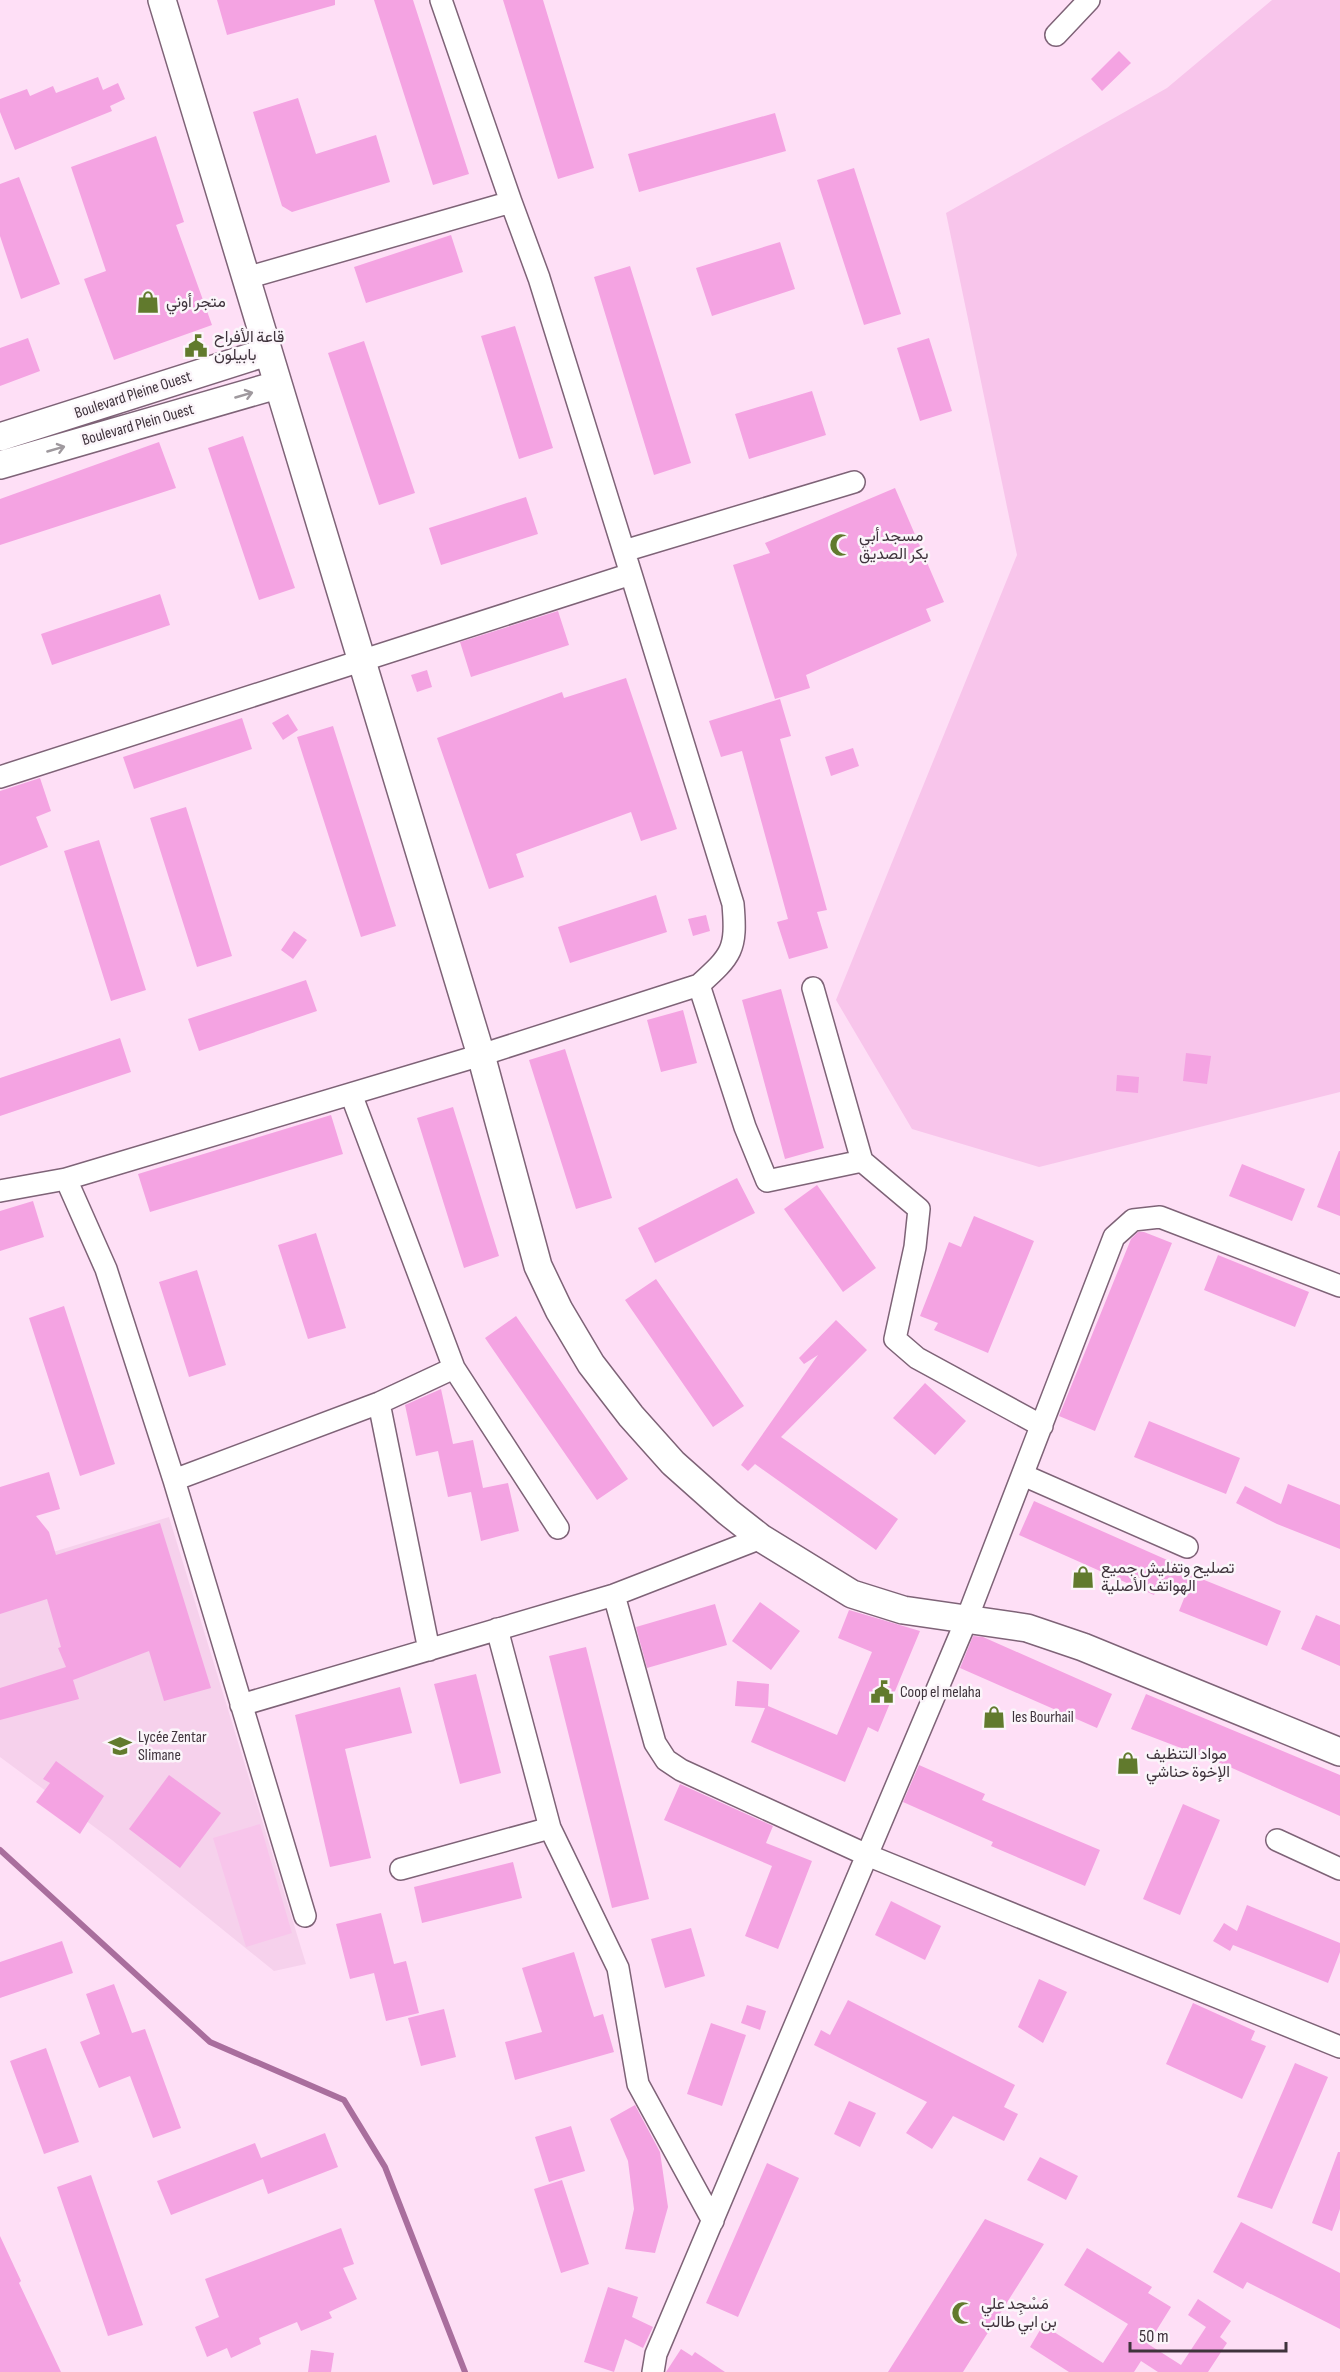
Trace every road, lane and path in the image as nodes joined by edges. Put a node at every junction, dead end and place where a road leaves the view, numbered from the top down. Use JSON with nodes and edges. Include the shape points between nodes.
{"nodes":[{"id":1,"x":162,"y":0,"type":"edge"},
{"id":2,"x":441,"y":0,"type":"edge"},
{"id":3,"x":1089,"y":0,"type":"edge"},
{"id":4,"x":1056,"y":35,"type":"dead end"},
{"id":5,"x":511,"y":202,"type":"junction"},
{"id":6,"x":246,"y":278,"type":"junction"},
{"id":7,"x":267,"y":352,"type":"junction"},
{"id":8,"x":277,"y":385,"type":"junction"},
{"id":9,"x":0,"y":437,"type":"edge"},
{"id":10,"x":0,"y":465,"type":"edge"},
{"id":11,"x":854,"y":482,"type":"dead end"},
{"id":12,"x":624,"y":551,"type":"junction"},
{"id":13,"x":631,"y":574,"type":"junction"},
{"id":14,"x":361,"y":660,"type":"junction"},
{"id":15,"x":0,"y":777,"type":"edge"},
{"id":16,"x":699,"y":986,"type":"junction"},
{"id":17,"x":813,"y":988,"type":"dead end"},
{"id":18,"x":481,"y":1055,"type":"junction"},
{"id":19,"x":351,"y":1094,"type":"junction"},
{"id":20,"x":862,"y":1161,"type":"junction"},
{"id":21,"x":66,"y":1179,"type":"junction"},
{"id":22,"x":0,"y":1191,"type":"edge"},
{"id":23,"x":1340,"y":1287,"type":"edge"},
{"id":24,"x":454,"y":1368,"type":"junction"},
{"id":25,"x":379,"y":1403,"type":"junction"},
{"id":26,"x":1042,"y":1426,"type":"junction"},
{"id":27,"x":1023,"y":1475,"type":"junction"},
{"id":28,"x":174,"y":1480,"type":"junction"},
{"id":29,"x":558,"y":1528,"type":"dead end"},
{"id":30,"x":761,"y":1538,"type":"junction"},
{"id":31,"x":1187,"y":1548,"type":"dead end"},
{"id":32,"x":614,"y":1595,"type":"junction"},
{"id":33,"x":966,"y":1621,"type":"junction"},
{"id":34,"x":497,"y":1629,"type":"junction"},
{"id":35,"x":429,"y":1650,"type":"junction"},
{"id":36,"x":241,"y":1705,"type":"junction"},
{"id":37,"x":1340,"y":1752,"type":"edge"},
{"id":38,"x":550,"y":1828,"type":"junction"},
{"id":39,"x":1278,"y":1840,"type":"dead end"},
{"id":40,"x":867,"y":1855,"type":"junction"},
{"id":41,"x":401,"y":1869,"type":"dead end"},
{"id":42,"x":1340,"y":1869,"type":"edge"},
{"id":43,"x":305,"y":1916,"type":"dead end"},
{"id":44,"x":1340,"y":2047,"type":"edge"},
{"id":45,"x":713,"y":2221,"type":"junction"},
{"id":46,"x":653,"y":2372,"type":"edge"}],
"edges":[{"from":1,"to":6,"type":"main road"},
{"from":2,"to":5,"type":"street"},
{"from":3,"to":4,"type":"street"},
{"from":5,"to":6,"type":"street"},
{"from":5,"to":12,"type":"street","via":[[539,278]]},
{"from":6,"to":7,"type":"main road"},
{"from":7,"to":8,"type":"main road"},
{"from":7,"to":9,"type":"main road","name":"Boulevard Pleine Ouest"},
{"from":10,"to":8,"type":"main road","name":"Boulevard Plein Ouest","one_way":true},
{"from":8,"to":14,"type":"main road"},
{"from":11,"to":12,"type":"street"},
{"from":12,"to":13,"type":"street"},
{"from":13,"to":14,"type":"street"},
{"from":13,"to":16,"type":"street","via":[[734,904],[736,936],[726,961]]},
{"from":14,"to":15,"type":"street"},
{"from":14,"to":18,"type":"main road"},
{"from":16,"to":18,"type":"street"},
{"from":16,"to":20,"type":"street","via":[[767,1181]]},
{"from":17,"to":20,"type":"street"},
{"from":18,"to":19,"type":"street"},
{"from":18,"to":30,"type":"main road","via":[[538,1266],[559,1310],[591,1364],[631,1416],[673,1462]]},
{"from":19,"to":21,"type":"street"},
{"from":19,"to":24,"type":"street"},
{"from":20,"to":26,"type":"street","via":[[919,1209],[895,1339],[917,1358]]},
{"from":21,"to":22,"type":"street"},
{"from":21,"to":28,"type":"street","via":[[106,1269]]},
{"from":23,"to":26,"type":"street","via":[[1160,1217],[1133,1220],[1114,1237]]},
{"from":24,"to":25,"type":"street"},
{"from":24,"to":29,"type":"street"},
{"from":25,"to":28,"type":"street"},
{"from":25,"to":35,"type":"street"},
{"from":26,"to":27,"type":"street"},
{"from":27,"to":31,"type":"street"},
{"from":27,"to":33,"type":"street"},
{"from":28,"to":36,"type":"street"},
{"from":30,"to":32,"type":"street"},
{"from":30,"to":33,"type":"main road","via":[[852,1594],[903,1610]]},
{"from":32,"to":34,"type":"street"},
{"from":32,"to":40,"type":"street","via":[[648,1725],[666,1760]]},
{"from":33,"to":37,"type":"main road","via":[[1027,1628],[1083,1647]]},
{"from":33,"to":40,"type":"street"},
{"from":34,"to":35,"type":"street"},
{"from":34,"to":38,"type":"street"},
{"from":35,"to":36,"type":"street"},
{"from":36,"to":43,"type":"street"},
{"from":38,"to":41,"type":"street"},
{"from":38,"to":45,"type":"street","via":[[618,1968],[638,2084]]},
{"from":39,"to":42,"type":"street"},
{"from":40,"to":44,"type":"street"},
{"from":40,"to":45,"type":"street"},
{"from":45,"to":46,"type":"street","via":[[656,2354]]}]}
